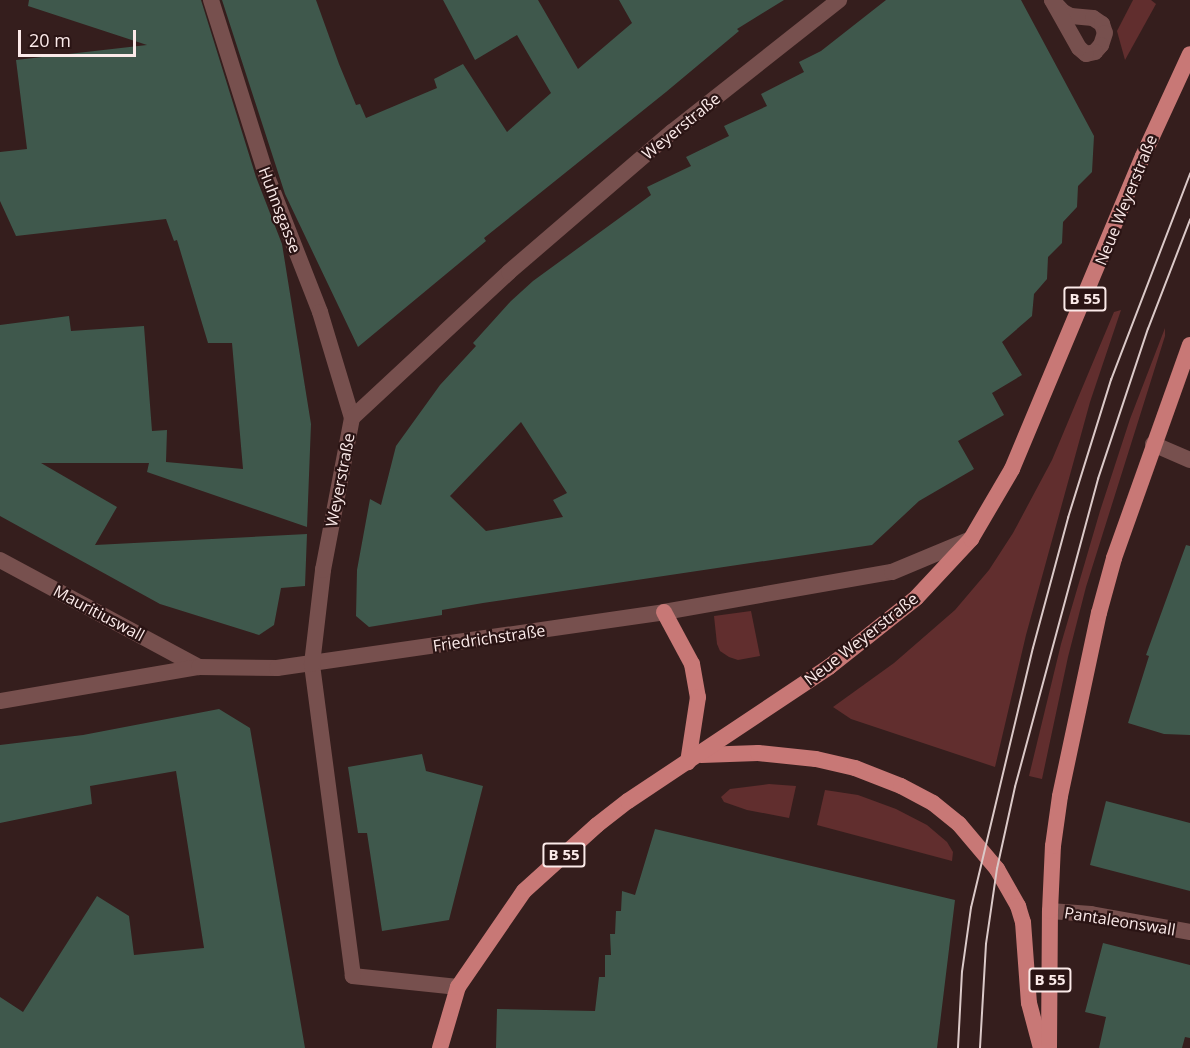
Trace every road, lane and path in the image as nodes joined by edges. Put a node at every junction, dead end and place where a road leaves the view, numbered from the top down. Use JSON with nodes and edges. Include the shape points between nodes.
{"nodes":[{"id":1,"x":211,"y":0,"type":"edge"},
{"id":2,"x":839,"y":0,"type":"edge"},
{"id":3,"x":1190,"y":54,"type":"edge"},
{"id":4,"x":1190,"y":345,"type":"edge"},
{"id":5,"x":352,"y":418,"type":"junction"},
{"id":6,"x":1153,"y":444,"type":"junction"},
{"id":7,"x":1190,"y":460,"type":"edge"},
{"id":8,"x":971,"y":539,"type":"junction"},
{"id":9,"x":0,"y":560,"type":"edge"},
{"id":10,"x":664,"y":612,"type":"junction"},
{"id":11,"x":312,"y":664,"type":"junction"},
{"id":12,"x":199,"y":667,"type":"junction"},
{"id":13,"x":0,"y":701,"type":"edge"},
{"id":14,"x":694,"y":758,"type":"junction"},
{"id":15,"x":1050,"y":911,"type":"junction"},
{"id":16,"x":1190,"y":932,"type":"edge"},
{"id":17,"x":458,"y":987,"type":"junction"},
{"id":18,"x":440,"y":1048,"type":"edge"},
{"id":19,"x":1041,"y":1048,"type":"edge"},
{"id":20,"x":1049,"y":1048,"type":"edge"}],
"edges":[{"from":1,"to":5,"type":"street","name":"Huhnsgasse","via":[[266,174],[320,312]]},
{"from":2,"to":5,"type":"street","name":"Weyerstraße","via":[[672,132],[509,272]]},
{"from":3,"to":8,"type":"main road","name":"Neue Weyerstraße","number":"B 55","via":[[1012,469]]},
{"from":4,"to":6,"type":"main road","number":"B 55"},
{"from":5,"to":11,"type":"street","name":"Weyerstraße","via":[[323,570]]},
{"from":6,"to":7,"type":"street"},
{"from":6,"to":15,"type":"main road","number":"B 55","via":[[1099,613],[1060,796]]},
{"from":8,"to":10,"type":"street","name":"Friedrichstraße","via":[[892,572]]},
{"from":8,"to":14,"type":"main road","name":"Neue Weyerstraße","number":"B 55","via":[[916,598],[829,667]]},
{"from":9,"to":12,"type":"street","name":"Mauritiuswall"},
{"from":10,"to":11,"type":"street","name":"Friedrichstraße"},
{"from":10,"to":14,"type":"main road","via":[[692,664],[698,697]]},
{"from":11,"to":12,"type":"street","name":"Friedrichstraße","via":[[277,668]]},
{"from":11,"to":17,"type":"street","name":"Weyerstraße","via":[[353,976]]},
{"from":12,"to":13,"type":"street","name":"Friedrichstraße"},
{"from":14,"to":17,"type":"main road","name":"Neue Weyerstraße","number":"B 55","via":[[597,825],[524,891]]},
{"from":14,"to":19,"type":"main road","via":[[758,753],[855,768],[933,803],[959,824],[997,869],[1018,906],[1023,922],[1029,1003]]},
{"from":15,"to":16,"type":"street","name":"Pantaleonswall"},
{"from":15,"to":20,"type":"main road","number":"B 55"},
{"from":17,"to":18,"type":"main road","number":"B 55"}]}
